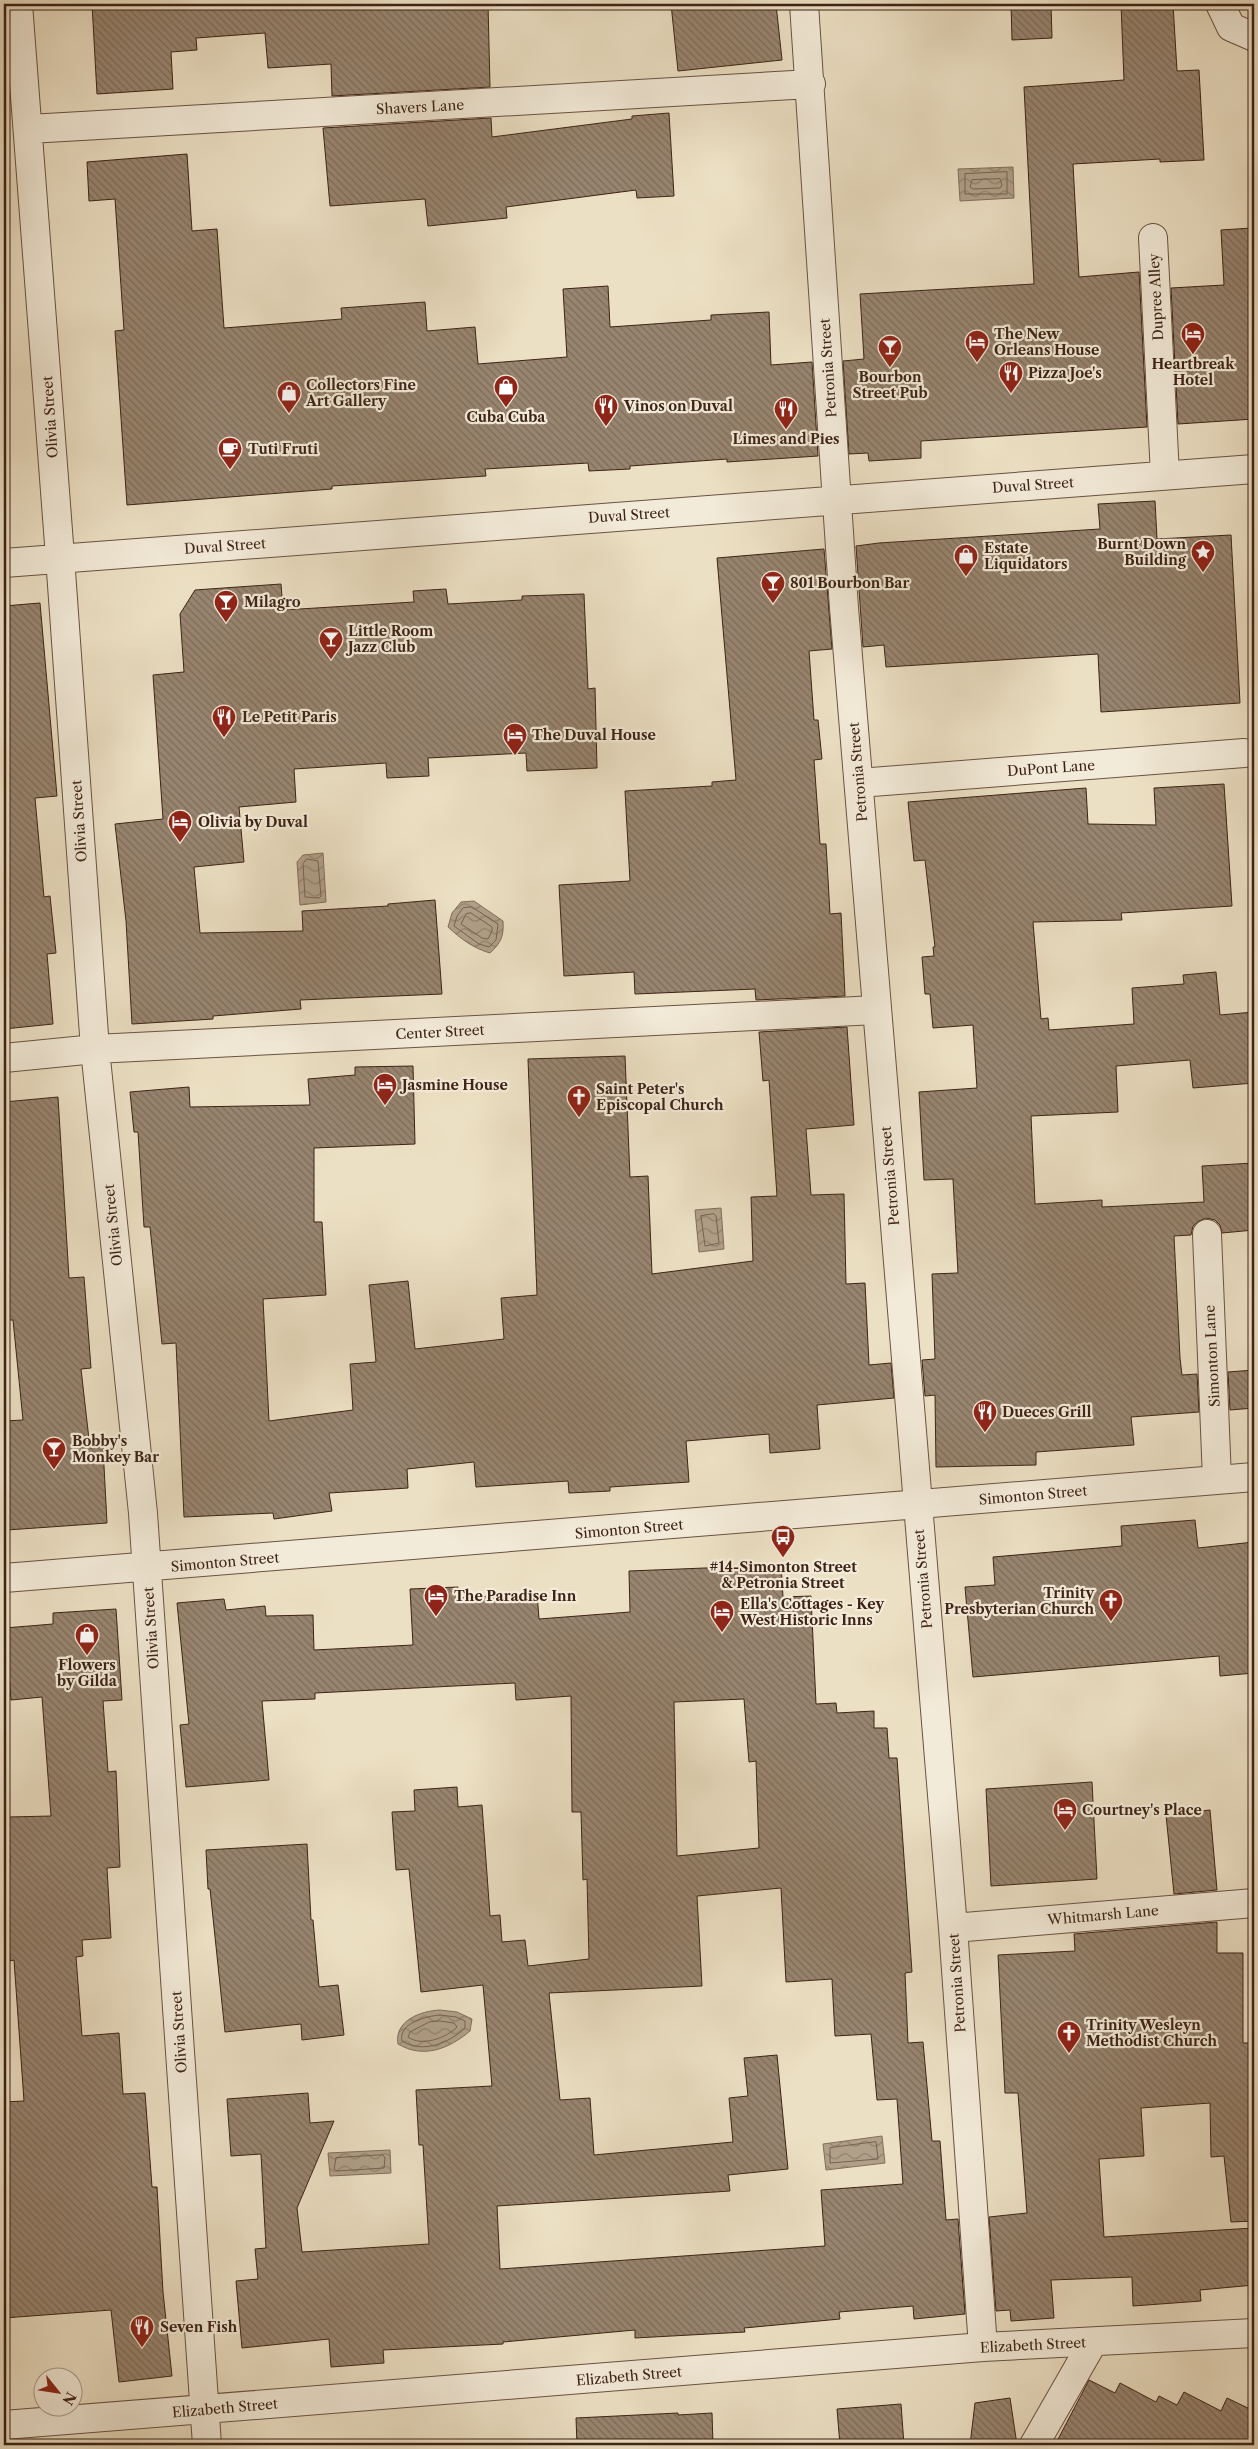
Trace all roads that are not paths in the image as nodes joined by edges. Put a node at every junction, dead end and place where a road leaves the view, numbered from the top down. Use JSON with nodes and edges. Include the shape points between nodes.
{"nodes":[{"id":1,"x":18,"y":4,"type":"edge"},
{"id":2,"x":804,"y":4,"type":"edge"},
{"id":3,"x":1220,"y":4,"type":"edge"},
{"id":4,"x":1254,"y":37,"type":"edge"},
{"id":5,"x":811,"y":84,"type":"junction"},
{"id":6,"x":29,"y":129,"type":"junction"},
{"id":7,"x":1153,"y":238,"type":"dead end"},
{"id":8,"x":1254,"y":469,"type":"edge"},
{"id":9,"x":1165,"y":475,"type":"junction"},
{"id":10,"x":836,"y":499,"type":"junction"},
{"id":11,"x":60,"y":557,"type":"junction"},
{"id":12,"x":4,"y":562,"type":"edge"},
{"id":13,"x":1244,"y":754,"type":"dead end"},
{"id":14,"x":859,"y":783,"type":"junction"},
{"id":15,"x":876,"y":1010,"type":"junction"},
{"id":16,"x":95,"y":1049,"type":"junction"},
{"id":17,"x":4,"y":1058,"type":"edge"},
{"id":18,"x":1207,"y":1234,"type":"dead end"},
{"id":19,"x":1254,"y":1476,"type":"edge"},
{"id":20,"x":1217,"y":1479,"type":"junction"},
{"id":21,"x":916,"y":1506,"type":"junction"},
{"id":22,"x":147,"y":1568,"type":"junction"},
{"id":23,"x":4,"y":1578,"type":"edge"},
{"id":24,"x":1254,"y":1903,"type":"edge"},
{"id":25,"x":953,"y":1928,"type":"junction"},
{"id":26,"x":1254,"y":2333,"type":"edge"},
{"id":27,"x":1093,"y":2342,"type":"junction"},
{"id":28,"x":983,"y":2347,"type":"junction"},
{"id":29,"x":204,"y":2410,"type":"junction"},
{"id":30,"x":4,"y":2425,"type":"edge"},
{"id":31,"x":208,"y":2445,"type":"edge"},
{"id":32,"x":1034,"y":2445,"type":"edge"}],
"edges":[{"from":1,"to":6,"type":"street","name":"Olivia Street"},
{"from":2,"to":5,"type":"street","name":"Petronia Street"},
{"from":3,"to":4,"type":"street","via":[[1231,27]]},
{"from":5,"to":6,"type":"street","name":"Shavers Lane"},
{"from":5,"to":10,"type":"street","name":"Petronia Street"},
{"from":6,"to":11,"type":"street","name":"Olivia Street"},
{"from":7,"to":9,"type":"street","name":"Dupree Alley"},
{"from":8,"to":9,"type":"street","name":"Duval Street"},
{"from":9,"to":10,"type":"street","name":"Duval Street"},
{"from":10,"to":11,"type":"street","name":"Duval Street"},
{"from":10,"to":14,"type":"street","name":"Petronia Street"},
{"from":11,"to":12,"type":"street","name":"Duval Street"},
{"from":11,"to":16,"type":"street","name":"Olivia Street"},
{"from":13,"to":14,"type":"street","name":"DuPont Lane"},
{"from":14,"to":15,"type":"street","name":"Petronia Street"},
{"from":15,"to":16,"type":"street","name":"Center Street"},
{"from":15,"to":21,"type":"street","name":"Petronia Street"},
{"from":16,"to":17,"type":"street","name":"Center Street"},
{"from":16,"to":22,"type":"street","name":"Olivia Street"},
{"from":18,"to":20,"type":"street","name":"Simonton Lane"},
{"from":19,"to":20,"type":"street","name":"Simonton Street"},
{"from":20,"to":21,"type":"street","name":"Simonton Street"},
{"from":21,"to":22,"type":"street","name":"Simonton Street"},
{"from":21,"to":25,"type":"street","name":"Petronia Street"},
{"from":22,"to":23,"type":"street","name":"Simonton Street"},
{"from":22,"to":29,"type":"street","name":"Olivia Street"},
{"from":24,"to":25,"type":"street","name":"Whitmarsh Lane"},
{"from":25,"to":28,"type":"street","name":"Petronia Street"},
{"from":26,"to":27,"type":"street","name":"Elizabeth Street"},
{"from":27,"to":28,"type":"street","name":"Elizabeth Street"},
{"from":27,"to":32,"type":"street"},
{"from":28,"to":29,"type":"street","name":"Elizabeth Street"},
{"from":29,"to":30,"type":"street","name":"Elizabeth Street"},
{"from":29,"to":31,"type":"street","name":"Olivia Street"}]}
